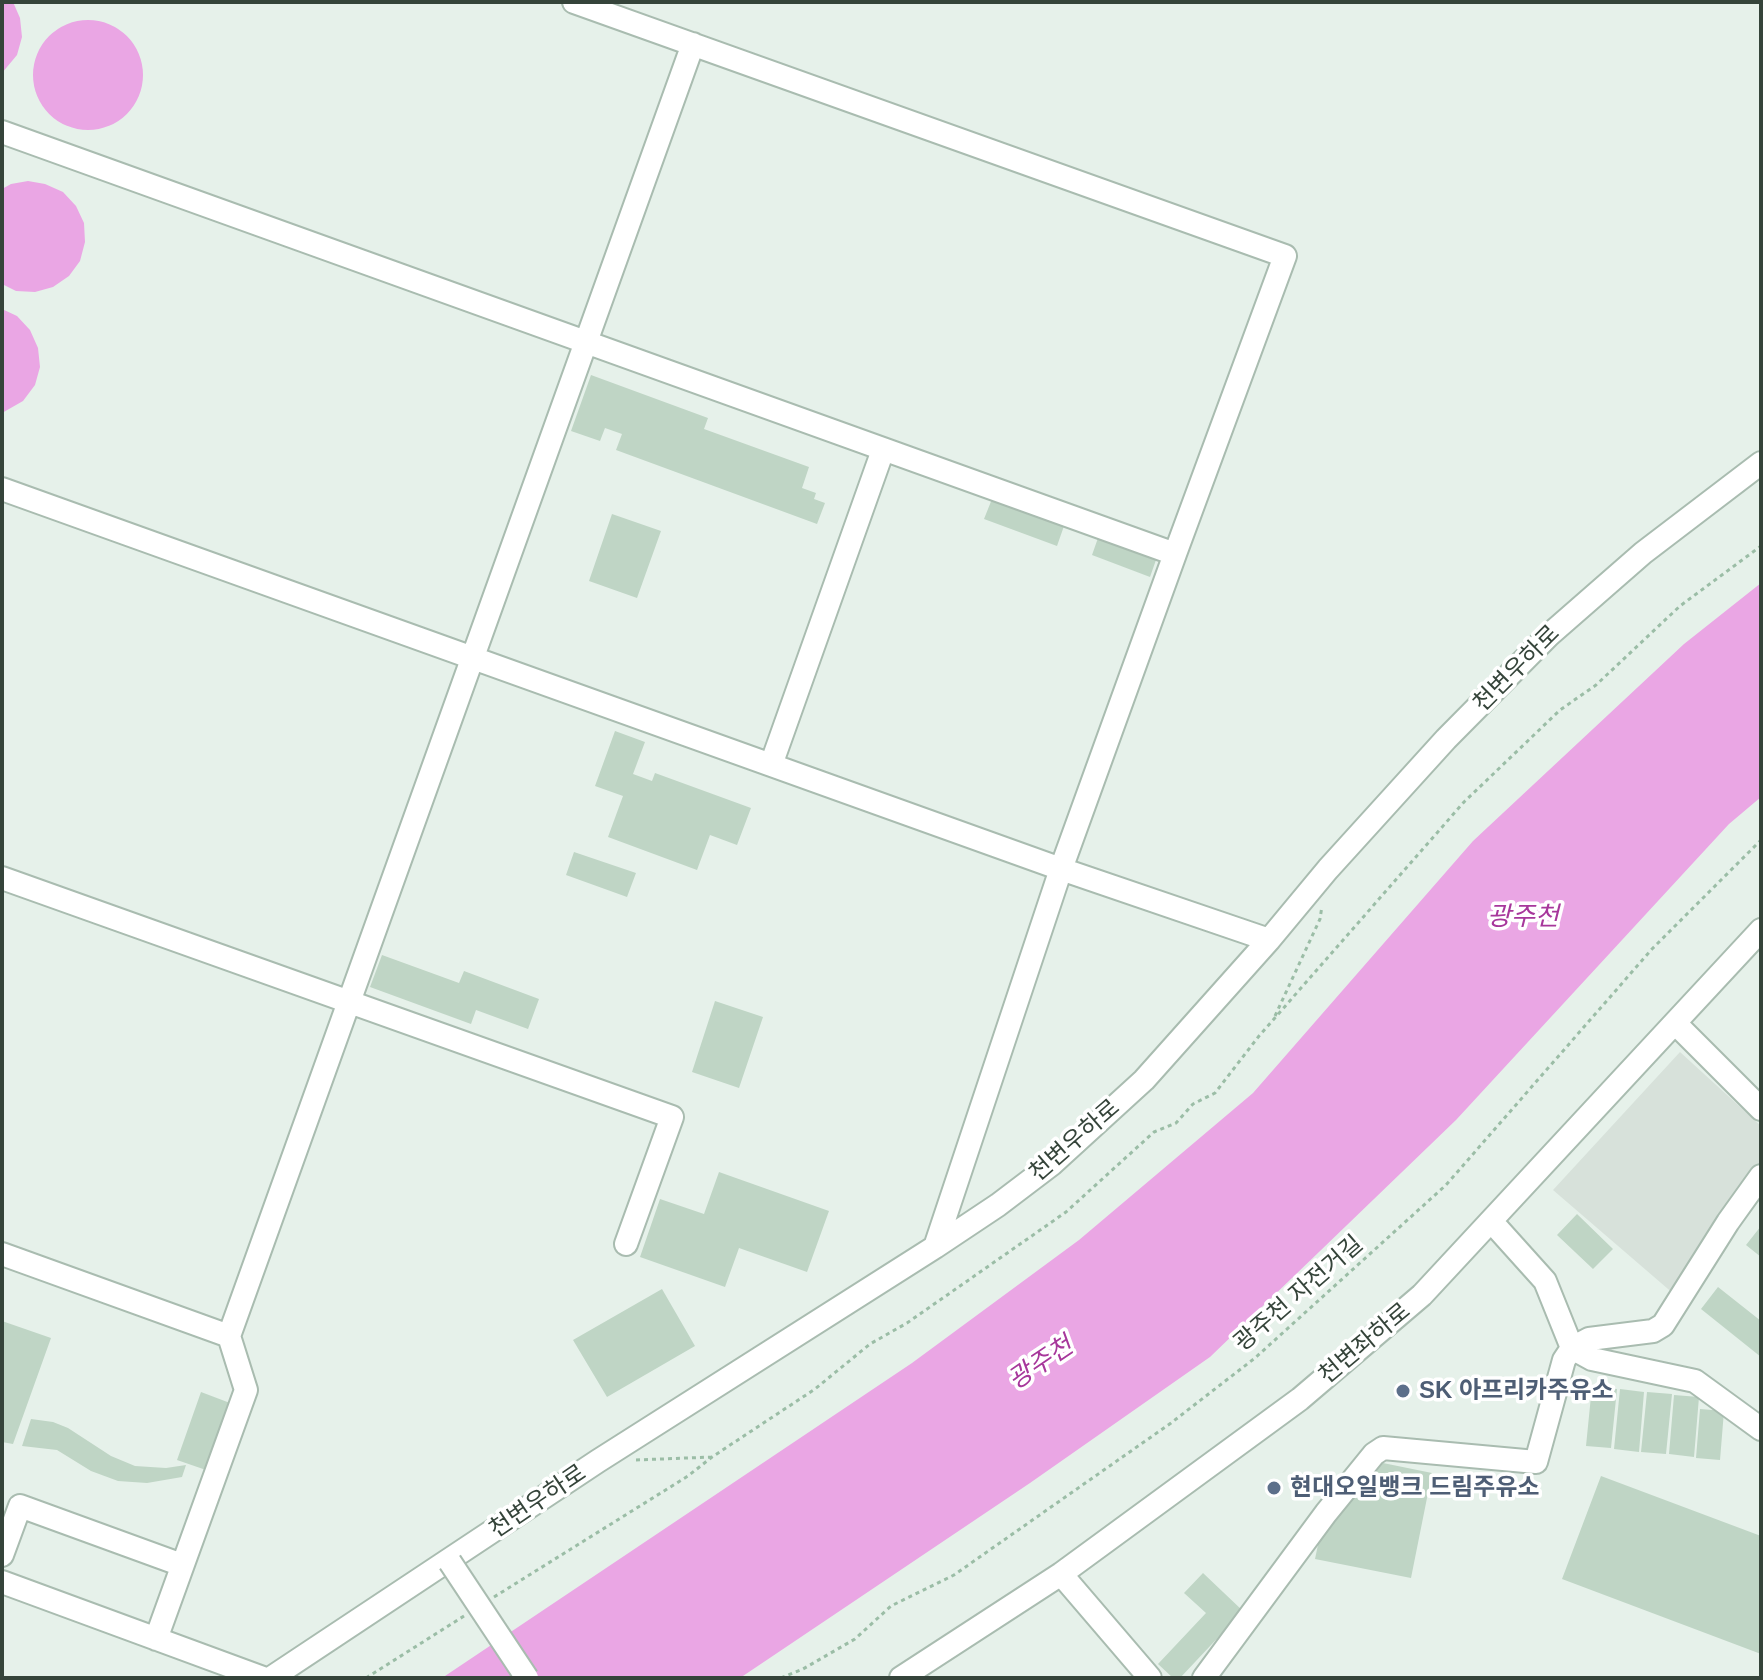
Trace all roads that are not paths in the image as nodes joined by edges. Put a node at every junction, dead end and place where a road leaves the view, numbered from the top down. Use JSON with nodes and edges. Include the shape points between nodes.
{"nodes":[{"id":1,"x":574,"y":2,"type":"edge"},
{"id":2,"x":693,"y":44,"type":"junction"},
{"id":3,"x":2,"y":132,"type":"edge"},
{"id":4,"x":585,"y":343,"type":"junction"},
{"id":5,"x":883,"y":450,"type":"junction"},
{"id":6,"x":1761,"y":463,"type":"edge"},
{"id":7,"x":2,"y":489,"type":"edge"},
{"id":8,"x":1175,"y":554,"type":"junction"},
{"id":9,"x":472,"y":658,"type":"junction"},
{"id":10,"x":771,"y":765,"type":"junction"},
{"id":11,"x":1061,"y":869,"type":"junction"},
{"id":12,"x":2,"y":878,"type":"edge"},
{"id":13,"x":1761,"y":930,"type":"edge"},
{"id":14,"x":1269,"y":940,"type":"junction"},
{"id":15,"x":349,"y":1002,"type":"junction"},
{"id":16,"x":1675,"y":1023,"type":"junction"},
{"id":17,"x":1761,"y":1109,"type":"edge"},
{"id":18,"x":1761,"y":1176,"type":"edge"},
{"id":19,"x":1491,"y":1221,"type":"junction"},
{"id":20,"x":626,"y":1244,"type":"dead end"},
{"id":21,"x":935,"y":1247,"type":"junction"},
{"id":22,"x":2,"y":1254,"type":"edge"},
{"id":23,"x":229,"y":1336,"type":"junction"},
{"id":24,"x":1572,"y":1348,"type":"junction"},
{"id":25,"x":1761,"y":1429,"type":"edge"},
{"id":26,"x":2,"y":1555,"type":"edge"},
{"id":27,"x":450,"y":1562,"type":"junction"},
{"id":28,"x":182,"y":1565,"type":"junction"},
{"id":29,"x":1061,"y":1574,"type":"junction"},
{"id":30,"x":2,"y":1582,"type":"edge"},
{"id":31,"x":156,"y":1639,"type":"junction"},
{"id":32,"x":263,"y":1678,"type":"edge"},
{"id":33,"x":271,"y":1678,"type":"edge"},
{"id":34,"x":527,"y":1678,"type":"edge"},
{"id":35,"x":901,"y":1678,"type":"edge"},
{"id":36,"x":1150,"y":1678,"type":"edge"},
{"id":37,"x":1204,"y":1678,"type":"edge"}],
"edges":[{"from":1,"to":2,"type":"street"},
{"from":2,"to":4,"type":"street"},
{"from":2,"to":8,"type":"street","via":[[1285,256]]},
{"from":3,"to":4,"type":"street"},
{"from":4,"to":5,"type":"street"},
{"from":4,"to":9,"type":"street"},
{"from":5,"to":8,"type":"street"},
{"from":5,"to":10,"type":"street"},
{"from":6,"to":14,"type":"street","name":"천변우하로","via":[[1643,553],[1548,636],[1446,739]]},
{"from":7,"to":9,"type":"street"},
{"from":8,"to":11,"type":"street"},
{"from":9,"to":10,"type":"street"},
{"from":9,"to":15,"type":"street"},
{"from":10,"to":11,"type":"street"},
{"from":11,"to":14,"type":"street"},
{"from":11,"to":21,"type":"street"},
{"from":12,"to":15,"type":"street"},
{"from":13,"to":16,"type":"street","name":"천변좌하로"},
{"from":14,"to":21,"type":"street","name":"천변우하로","via":[[1144,1080],[1064,1154]]},
{"from":15,"to":20,"type":"street","via":[[672,1117]]},
{"from":15,"to":23,"type":"street"},
{"from":16,"to":17,"type":"street"},
{"from":16,"to":19,"type":"street","name":"천변좌하로"},
{"from":18,"to":24,"type":"street","via":[[1663,1325],[1653,1331],[1589,1339]]},
{"from":19,"to":24,"type":"street","via":[[1545,1281]]},
{"from":19,"to":29,"type":"street","name":"천변좌하로","via":[[1422,1295],[1300,1399]]},
{"from":21,"to":27,"type":"street","name":"천변우하로","via":[[598,1461]]},
{"from":22,"to":23,"type":"street"},
{"from":23,"to":28,"type":"street","via":[[246,1390]]},
{"from":24,"to":25,"type":"street","via":[[1592,1359],[1695,1381]]},
{"from":24,"to":37,"type":"street","via":[[1564,1360],[1536,1462],[1383,1448],[1326,1513]]},
{"from":26,"to":28,"type":"street","via":[[20,1506]]},
{"from":27,"to":33,"type":"street","name":"천변우하로"},
{"from":27,"to":34,"type":"street","bridge":true},
{"from":28,"to":31,"type":"street"},
{"from":29,"to":35,"type":"street","name":"천변좌하로"},
{"from":29,"to":36,"type":"street"},
{"from":30,"to":31,"type":"street"},
{"from":31,"to":32,"type":"street"}]}
